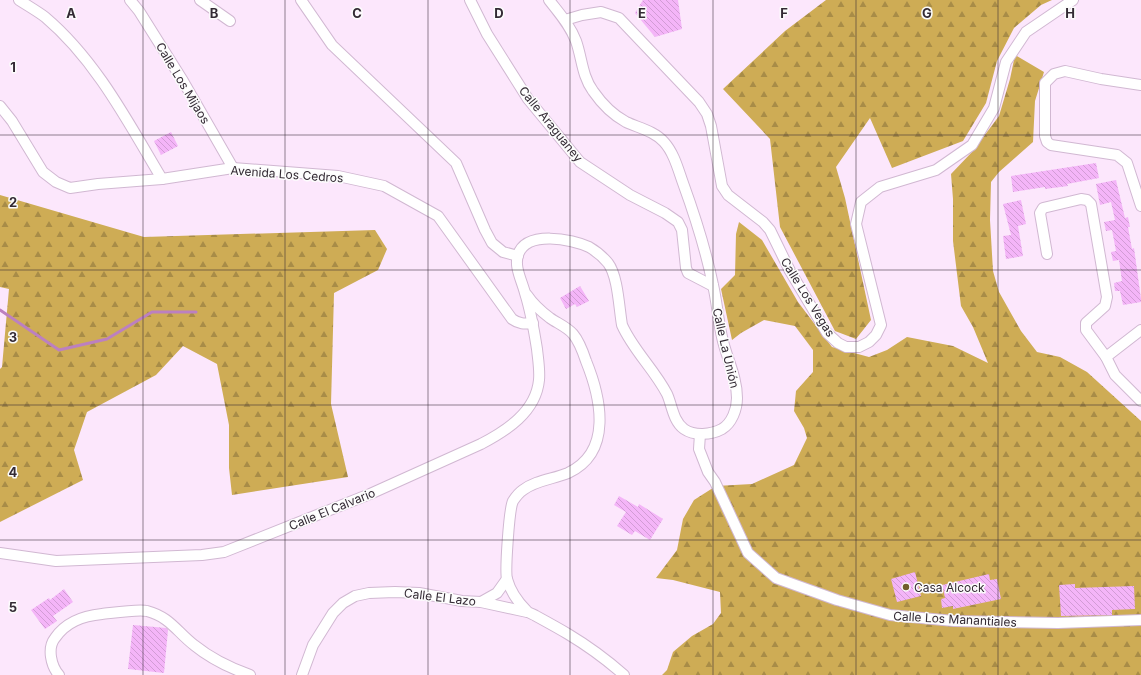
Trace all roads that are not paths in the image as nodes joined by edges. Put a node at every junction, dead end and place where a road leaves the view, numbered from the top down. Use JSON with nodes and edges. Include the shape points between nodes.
{"nodes":[{"id":1,"x":19,"y":0,"type":"edge"},
{"id":2,"x":130,"y":0,"type":"edge"},
{"id":3,"x":200,"y":0,"type":"edge"},
{"id":4,"x":301,"y":0,"type":"edge"},
{"id":5,"x":470,"y":0,"type":"edge"},
{"id":6,"x":549,"y":0,"type":"edge"},
{"id":7,"x":1073,"y":0,"type":"edge"},
{"id":8,"x":565,"y":20,"type":"junction"},
{"id":9,"x":230,"y":21,"type":"dead end"},
{"id":10,"x":1141,"y":85,"type":"edge"},
{"id":11,"x":0,"y":106,"type":"edge"},
{"id":12,"x":233,"y":168,"type":"junction"},
{"id":13,"x":162,"y":179,"type":"junction"},
{"id":14,"x":1141,"y":206,"type":"edge"},
{"id":15,"x":1047,"y":254,"type":"dead end"},
{"id":16,"x":518,"y":256,"type":"junction"},
{"id":17,"x":713,"y":286,"type":"junction"},
{"id":18,"x":525,"y":292,"type":"junction"},
{"id":19,"x":550,"y":318,"type":"junction"},
{"id":20,"x":533,"y":323,"type":"junction"},
{"id":21,"x":1141,"y":330,"type":"edge"},
{"id":22,"x":1106,"y":357,"type":"junction"},
{"id":23,"x":1141,"y":401,"type":"edge"},
{"id":24,"x":700,"y":434,"type":"junction"},
{"id":25,"x":0,"y":553,"type":"edge"},
{"id":26,"x":507,"y":579,"type":"junction"},
{"id":27,"x":481,"y":602,"type":"junction"},
{"id":28,"x":527,"y":612,"type":"junction"},
{"id":29,"x":1141,"y":620,"type":"edge"},
{"id":30,"x":59,"y":675,"type":"edge"},
{"id":31,"x":250,"y":675,"type":"edge"},
{"id":32,"x":302,"y":675,"type":"edge"},
{"id":33,"x":624,"y":675,"type":"edge"}],
"edges":[{"from":1,"to":13,"type":"street","via":[[44,16],[72,43],[109,92]]},
{"from":2,"to":12,"type":"street","name":"Calle Los Mijaos","via":[[183,82]]},
{"from":3,"to":9,"type":"street"},
{"from":4,"to":16,"type":"street","via":[[332,45],[456,163],[492,243],[503,252]]},
{"from":5,"to":17,"type":"street","name":"Calle Araguaney","via":[[487,34],[528,99],[580,162],[630,195],[678,222],[682,230],[688,273]]},
{"from":6,"to":8,"type":"street","name":"Calle La Unión"},
{"from":7,"to":8,"type":"street","name":"Calle Los Vegas","via":[[1026,32],[1006,62],[994,108],[972,145],[936,170],[880,186],[861,202],[856,224],[881,325],[876,335],[860,347],[846,347],[827,333],[790,271],[770,230],[728,195],[722,186],[711,126],[699,102],[619,18],[601,12]]},
{"from":8,"to":17,"type":"street","name":"Calle La Unión","via":[[577,43],[586,78],[603,104],[626,122],[655,134],[669,148],[690,201]]},
{"from":10,"to":14,"type":"street","via":[[1065,71],[1054,74],[1045,83],[1047,142],[1051,145],[1117,155],[1127,163]]},
{"from":11,"to":13,"type":"street","name":"Avenida Los Cedros","via":[[43,172],[56,182],[70,188]]},
{"from":12,"to":13,"type":"street","name":"Avenida Los Cedros"},
{"from":12,"to":20,"type":"street","name":"Avenida Los Cedros","via":[[338,176],[384,186],[438,216],[440,227],[512,319],[522,324]]},
{"from":15,"to":22,"type":"street","via":[[1041,210],[1081,199],[1090,202],[1106,298],[1105,306],[1086,323],[1085,327]]},
{"from":16,"to":18,"type":"street","via":[[518,270]]},
{"from":16,"to":24,"type":"street","via":[[529,242],[549,238],[577,243],[599,254],[614,274],[622,324],[628,337],[657,376],[680,424],[684,429]]},
{"from":17,"to":24,"type":"street","name":"Calle La Unión","via":[[737,400],[729,423],[724,428],[717,432]]},
{"from":18,"to":19,"type":"street"},
{"from":18,"to":20,"type":"street","name":"Calle El Calvario"},
{"from":19,"to":20,"type":"street","via":[[542,317]]},
{"from":19,"to":26,"type":"street","via":[[572,333],[586,360],[598,402],[600,428],[590,456],[579,467],[523,490],[513,501]]},
{"from":20,"to":25,"type":"street","name":"Calle El Calvario","via":[[539,379],[534,397],[520,418],[504,431],[480,444],[370,494],[235,549],[214,554],[56,561]]},
{"from":21,"to":22,"type":"street"},
{"from":22,"to":23,"type":"street","via":[[1115,374]]},
{"from":24,"to":29,"type":"street","name":"Calle Los Manantiales","via":[[699,449],[708,472],[748,554],[776,578],[837,600],[890,615],[954,621],[1058,623]]},
{"from":26,"to":27,"type":"street","via":[[497,593]]},
{"from":26,"to":28,"type":"street","via":[[514,596]]},
{"from":27,"to":28,"type":"street","name":"Calle El Lazo"},
{"from":27,"to":32,"type":"street","name":"Calle El Lazo","via":[[419,593],[369,593],[355,596],[333,613],[313,645]]},
{"from":28,"to":33,"type":"street","via":[[568,634]]},
{"from":30,"to":31,"type":"street","via":[[50,658],[53,639],[67,624],[90,615],[147,611],[170,622],[212,658]]}]}
